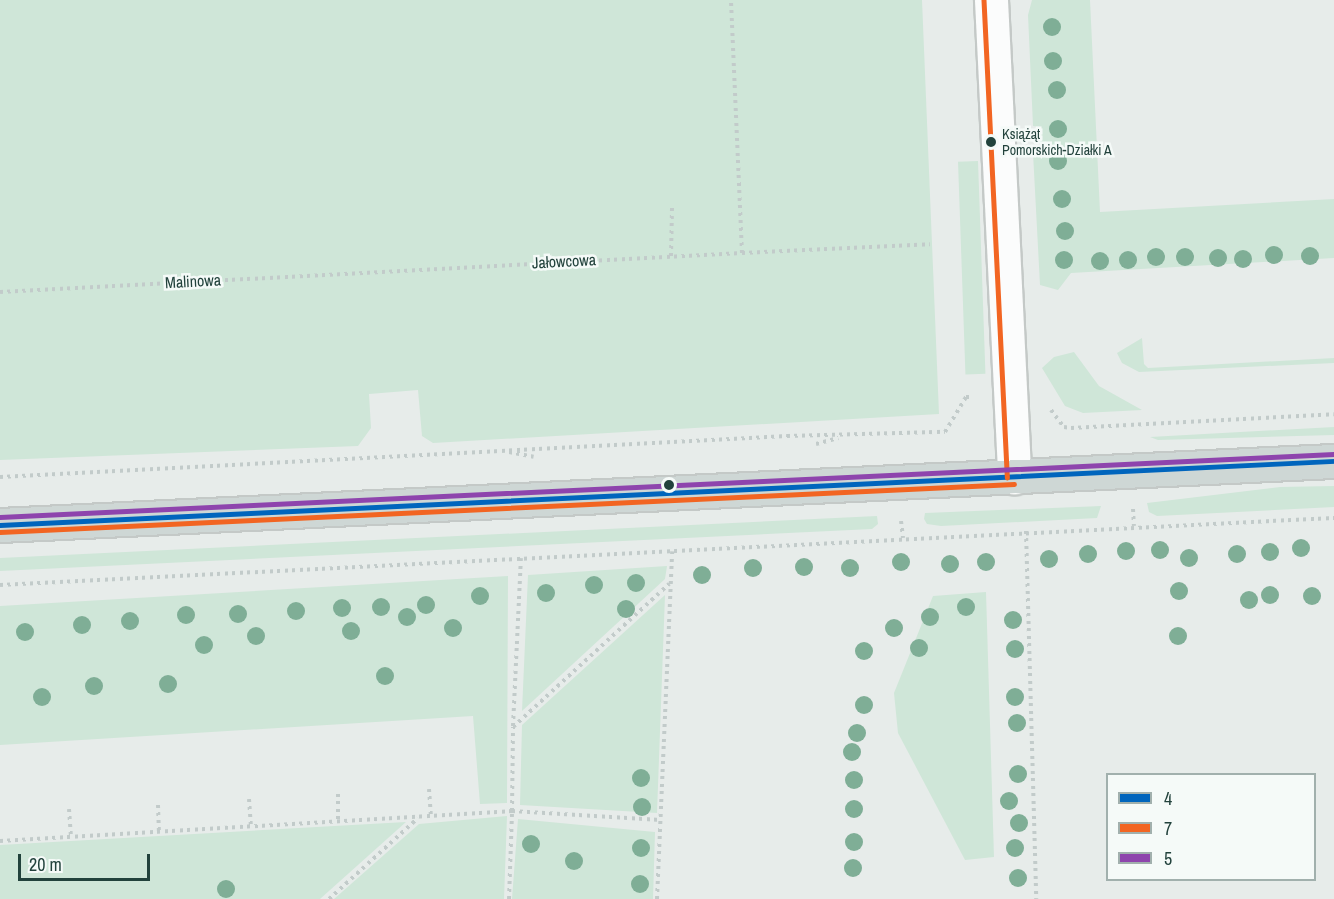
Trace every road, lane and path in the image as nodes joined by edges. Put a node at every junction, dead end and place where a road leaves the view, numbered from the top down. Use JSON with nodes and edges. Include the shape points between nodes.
{"nodes":[{"id":1,"x":731,"y":0,"type":"edge"},
{"id":2,"x":991,"y":0,"type":"edge"},
{"id":3,"x":672,"y":208,"type":"dead end"},
{"id":4,"x":930,"y":244,"type":"dead end"},
{"id":5,"x":741,"y":252,"type":"junction"},
{"id":6,"x":671,"y":256,"type":"junction"},
{"id":7,"x":386,"y":270,"type":"joint"},
{"id":8,"x":0,"y":292,"type":"edge"},
{"id":9,"x":966,"y":398,"type":"dead end"},
{"id":10,"x":1044,"y":401,"type":"dead end"},
{"id":11,"x":1334,"y":414,"type":"edge"},
{"id":12,"x":1334,"y":461,"type":"edge"},
{"id":13,"x":0,"y":477,"type":"edge"},
{"id":14,"x":1014,"y":477,"type":"junction"},
{"id":15,"x":1334,"y":518,"type":"edge"},
{"id":16,"x":0,"y":525,"type":"edge"},
{"id":17,"x":1026,"y":531,"type":"junction"},
{"id":18,"x":672,"y":551,"type":"junction"},
{"id":19,"x":521,"y":558,"type":"junction"},
{"id":20,"x":669,"y":584,"type":"junction"},
{"id":21,"x":0,"y":585,"type":"edge"},
{"id":22,"x":513,"y":727,"type":"junction"},
{"id":23,"x":429,"y":789,"type":"dead end"},
{"id":24,"x":338,"y":794,"type":"dead end"},
{"id":25,"x":249,"y":800,"type":"dead end"},
{"id":26,"x":158,"y":805,"type":"dead end"},
{"id":27,"x":69,"y":809,"type":"dead end"},
{"id":28,"x":513,"y":811,"type":"junction"},
{"id":29,"x":431,"y":816,"type":"junction"},
{"id":30,"x":418,"y":818,"type":"junction"},
{"id":31,"x":661,"y":820,"type":"junction"},
{"id":32,"x":338,"y":823,"type":"junction"},
{"id":33,"x":251,"y":827,"type":"junction"},
{"id":34,"x":159,"y":832,"type":"junction"},
{"id":35,"x":71,"y":837,"type":"junction"},
{"id":36,"x":0,"y":841,"type":"edge"},
{"id":37,"x":329,"y":899,"type":"edge"},
{"id":38,"x":509,"y":899,"type":"edge"},
{"id":39,"x":657,"y":899,"type":"edge"},
{"id":40,"x":1036,"y":899,"type":"edge"}],
"edges":[{"from":1,"to":5,"type":"path"},
{"from":2,"to":14,"type":"street"},
{"from":3,"to":6,"type":"path"},
{"from":4,"to":5,"type":"path","name":"Jałowcowa"},
{"from":5,"to":6,"type":"path","name":"Jałowcowa"},
{"from":6,"to":7,"type":"path","name":"Jałowcowa"},
{"from":7,"to":8,"type":"path","name":"Malinowa"},
{"from":9,"to":13,"type":"path","via":[[945,432],[843,437],[787,435]]},
{"from":10,"to":11,"type":"path","via":[[1064,427],[1071,428]]},
{"from":12,"to":14,"type":"main road"},
{"from":14,"to":16,"type":"main road"},
{"from":15,"to":17,"type":"path"},
{"from":17,"to":18,"type":"path"},
{"from":17,"to":40,"type":"path"},
{"from":18,"to":19,"type":"path"},
{"from":18,"to":20,"type":"path"},
{"from":19,"to":21,"type":"path"},
{"from":19,"to":22,"type":"path"},
{"from":20,"to":22,"type":"path"},
{"from":20,"to":31,"type":"path"},
{"from":22,"to":28,"type":"path"},
{"from":23,"to":29,"type":"path"},
{"from":24,"to":32,"type":"path"},
{"from":25,"to":33,"type":"path"},
{"from":26,"to":34,"type":"path"},
{"from":27,"to":35,"type":"path"},
{"from":28,"to":29,"type":"path"},
{"from":28,"to":31,"type":"path"},
{"from":28,"to":38,"type":"path"},
{"from":29,"to":30,"type":"path"},
{"from":30,"to":32,"type":"path"},
{"from":30,"to":37,"type":"path"},
{"from":31,"to":39,"type":"path"},
{"from":32,"to":33,"type":"path"},
{"from":33,"to":34,"type":"path"},
{"from":34,"to":35,"type":"path"},
{"from":35,"to":36,"type":"path"}]}
